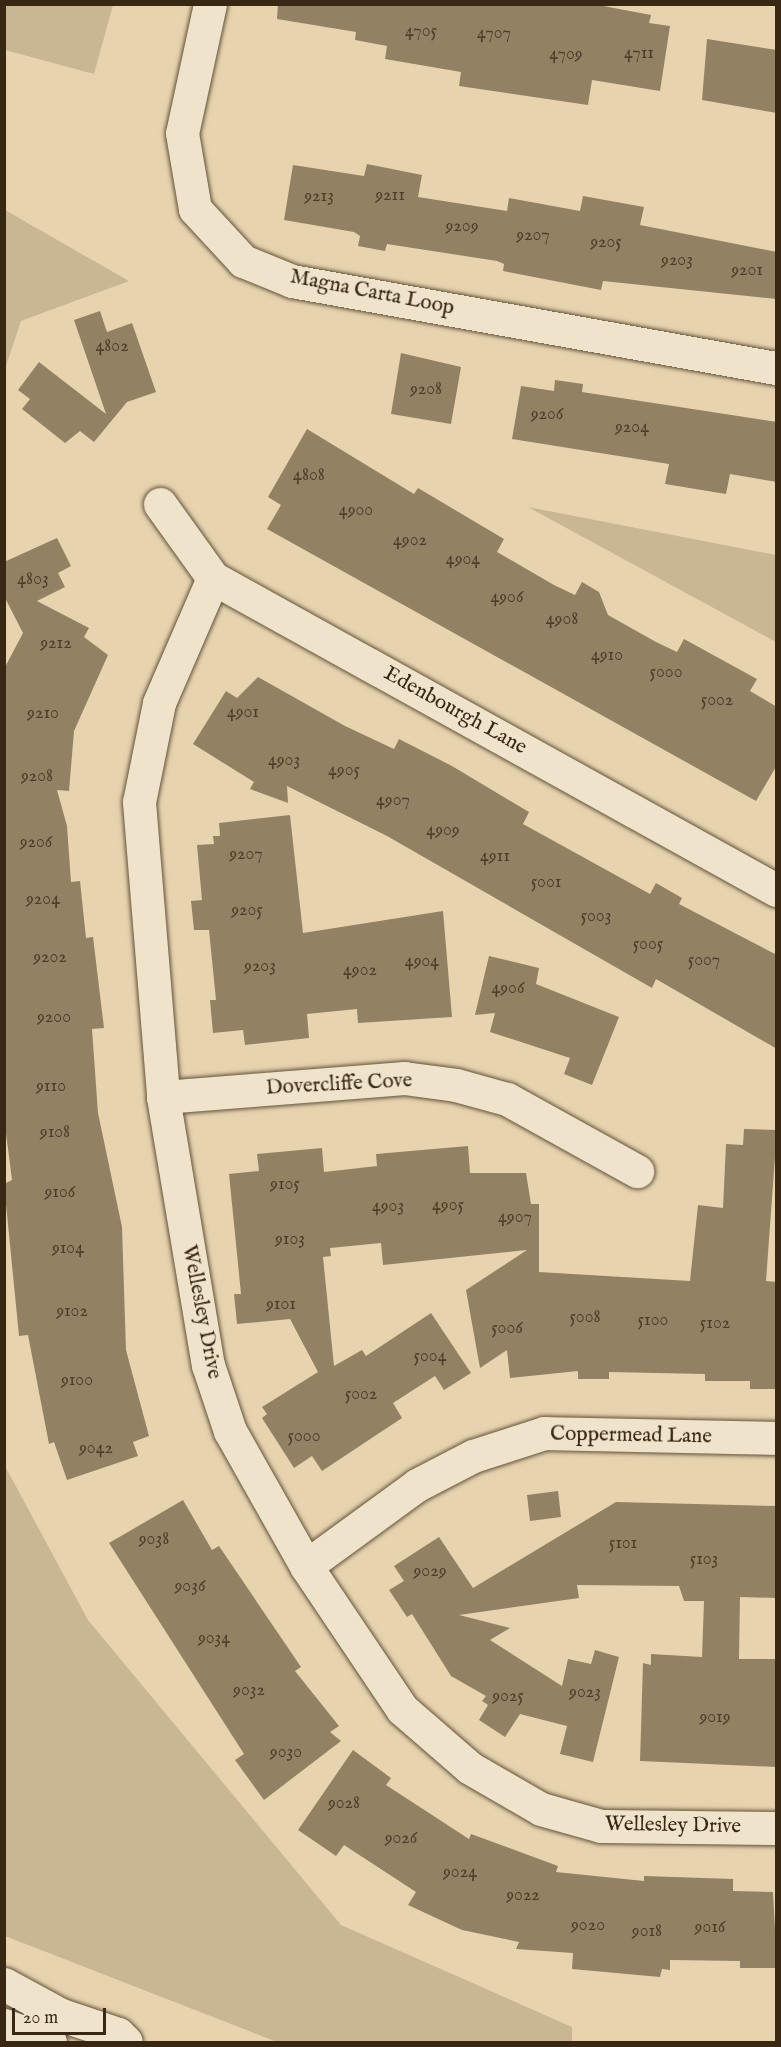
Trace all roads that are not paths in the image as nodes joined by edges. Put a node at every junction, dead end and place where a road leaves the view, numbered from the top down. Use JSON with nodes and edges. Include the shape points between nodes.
{"nodes":[{"id":1,"x":210,"y":4,"type":"edge"},
{"id":2,"x":777,"y":368,"type":"edge"},
{"id":3,"x":160,"y":504,"type":"dead end"},
{"id":4,"x":213,"y":578,"type":"junction"},
{"id":5,"x":777,"y":890,"type":"edge"},
{"id":6,"x":164,"y":1097,"type":"junction"},
{"id":7,"x":637,"y":1171,"type":"dead end"},
{"id":8,"x":777,"y":1438,"type":"edge"},
{"id":9,"x":306,"y":1566,"type":"junction"},
{"id":10,"x":777,"y":1828,"type":"edge"},
{"id":11,"x":4,"y":1984,"type":"edge"},
{"id":12,"x":4,"y":2025,"type":"edge"},
{"id":13,"x":50,"y":2043,"type":"edge"},
{"id":14,"x":126,"y":2043,"type":"edge"}],
"edges":[{"from":1,"to":2,"type":"street","name":"Magna Carta Loop","via":[[182,133],[195,209],[243,261],[292,281]]},
{"from":3,"to":4,"type":"street","name":"Edenbourgh Lane"},
{"from":4,"to":5,"type":"street","name":"Edenbourgh Lane"},
{"from":4,"to":6,"type":"street","name":"Wellesley Drive","via":[[159,703],[139,802]]},
{"from":6,"to":7,"type":"street","name":"Dovercliffe Cove","via":[[404,1078],[456,1085],[507,1099]]},
{"from":6,"to":9,"type":"street","name":"Wellesley Drive","via":[[208,1365],[230,1431]]},
{"from":8,"to":9,"type":"street","name":"Coppermead Lane","via":[[544,1433],[473,1456],[417,1485]]},
{"from":9,"to":10,"type":"street","name":"Wellesley Drive","via":[[402,1709],[470,1768],[541,1809],[601,1826]]},
{"from":11,"to":14,"type":"street","via":[[60,2015],[118,2034]]},
{"from":12,"to":13,"type":"street"}]}
